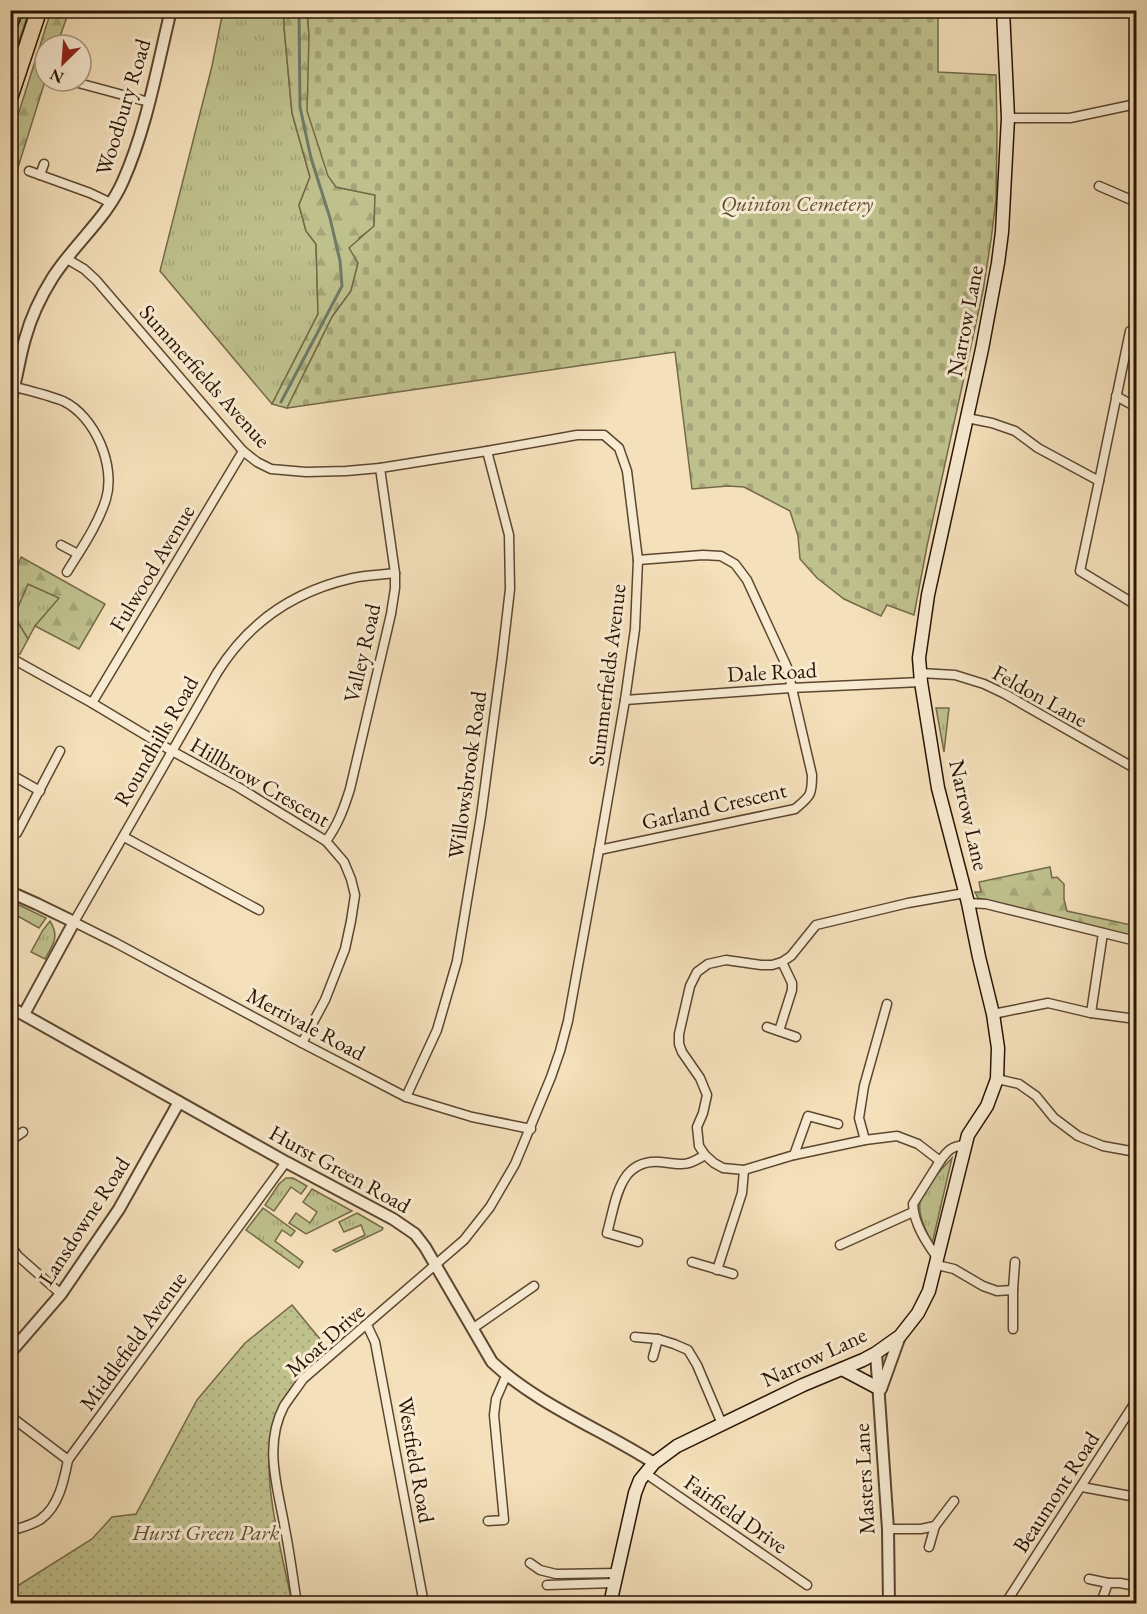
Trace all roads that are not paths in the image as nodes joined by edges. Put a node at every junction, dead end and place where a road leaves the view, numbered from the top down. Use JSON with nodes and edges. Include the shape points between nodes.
{"nodes":[{"id":1,"x":15,"y":10,"type":"edge"},
{"id":2,"x":39,"y":10,"type":"edge"},
{"id":3,"x":171,"y":10,"type":"edge"},
{"id":4,"x":1003,"y":10,"type":"edge"},
{"id":5,"x":10,"y":23,"type":"edge"},
{"id":6,"x":93,"y":87,"type":"edge"},
{"id":7,"x":10,"y":97,"type":"edge"},
{"id":8,"x":149,"y":102,"type":"junction"},
{"id":9,"x":1137,"y":104,"type":"edge"},
{"id":10,"x":1008,"y":118,"type":"junction"},
{"id":11,"x":44,"y":164,"type":"dead end"},
{"id":12,"x":29,"y":171,"type":"dead end"},
{"id":13,"x":40,"y":175,"type":"junction"},
{"id":14,"x":1098,"y":186,"type":"dead end"},
{"id":15,"x":1137,"y":202,"type":"edge"},
{"id":16,"x":111,"y":203,"type":"junction"},
{"id":17,"x":67,"y":259,"type":"junction"},
{"id":18,"x":1130,"y":330,"type":"dead end"},
{"id":19,"x":15,"y":387,"type":"junction"},
{"id":20,"x":1116,"y":396,"type":"junction"},
{"id":21,"x":10,"y":400,"type":"edge"},
{"id":22,"x":1137,"y":407,"type":"edge"},
{"id":23,"x":967,"y":418,"type":"junction"},
{"id":24,"x":243,"y":451,"type":"junction"},
{"id":25,"x":487,"y":451,"type":"junction"},
{"id":26,"x":380,"y":468,"type":"junction"},
{"id":27,"x":1099,"y":481,"type":"junction"},
{"id":28,"x":61,"y":545,"type":"dead end"},
{"id":29,"x":78,"y":554,"type":"junction"},
{"id":30,"x":638,"y":560,"type":"junction"},
{"id":31,"x":68,"y":572,"type":"dead end"},
{"id":32,"x":394,"y":573,"type":"junction"},
{"id":33,"x":1137,"y":605,"type":"edge"},
{"id":34,"x":11,"y":658,"type":"edge"},
{"id":35,"x":921,"y":678,"type":"junction"},
{"id":36,"x":791,"y":688,"type":"junction"},
{"id":37,"x":625,"y":700,"type":"junction"},
{"id":38,"x":92,"y":703,"type":"junction"},
{"id":39,"x":60,"y":751,"type":"dead end"},
{"id":40,"x":172,"y":751,"type":"junction"},
{"id":41,"x":1137,"y":769,"type":"edge"},
{"id":42,"x":10,"y":774,"type":"edge"},
{"id":43,"x":40,"y":791,"type":"junction"},
{"id":44,"x":17,"y":833,"type":"dead end"},
{"id":45,"x":123,"y":837,"type":"junction"},
{"id":46,"x":327,"y":840,"type":"junction"},
{"id":47,"x":599,"y":849,"type":"junction"},
{"id":48,"x":10,"y":892,"type":"edge"},
{"id":49,"x":967,"y":898,"type":"junction"},
{"id":50,"x":260,"y":910,"type":"dead end"},
{"id":51,"x":74,"y":922,"type":"junction"},
{"id":52,"x":1103,"y":933,"type":"junction"},
{"id":53,"x":1137,"y":941,"type":"edge"},
{"id":54,"x":782,"y":962,"type":"junction"},
{"id":55,"x":887,"y":1004,"type":"dead end"},
{"id":56,"x":10,"y":1006,"type":"edge"},
{"id":57,"x":1091,"y":1013,"type":"junction"},
{"id":58,"x":24,"y":1014,"type":"junction"},
{"id":59,"x":993,"y":1014,"type":"junction"},
{"id":60,"x":1137,"y":1019,"type":"edge"},
{"id":61,"x":767,"y":1027,"type":"dead end"},
{"id":62,"x":779,"y":1031,"type":"junction"},
{"id":63,"x":796,"y":1037,"type":"dead end"},
{"id":64,"x":302,"y":1043,"type":"junction"},
{"id":65,"x":997,"y":1079,"type":"junction"},
{"id":66,"x":406,"y":1097,"type":"junction"},
{"id":67,"x":179,"y":1102,"type":"junction"},
{"id":68,"x":838,"y":1125,"type":"dead end"},
{"id":69,"x":531,"y":1129,"type":"junction"},
{"id":70,"x":23,"y":1132,"type":"dead end"},
{"id":71,"x":865,"y":1140,"type":"junction"},
{"id":72,"x":10,"y":1141,"type":"edge"},
{"id":73,"x":965,"y":1145,"type":"junction"},
{"id":74,"x":1137,"y":1152,"type":"edge"},
{"id":75,"x":705,"y":1155,"type":"junction"},
{"id":76,"x":794,"y":1155,"type":"junction"},
{"id":77,"x":940,"y":1161,"type":"junction"},
{"id":78,"x":286,"y":1162,"type":"junction"},
{"id":79,"x":744,"y":1170,"type":"junction"},
{"id":80,"x":914,"y":1212,"type":"junction"},
{"id":81,"x":638,"y":1242,"type":"dead end"},
{"id":82,"x":10,"y":1245,"type":"edge"},
{"id":83,"x":840,"y":1245,"type":"dead end"},
{"id":84,"x":692,"y":1262,"type":"dead end"},
{"id":85,"x":938,"y":1262,"type":"junction"},
{"id":86,"x":1015,"y":1262,"type":"dead end"},
{"id":87,"x":435,"y":1264,"type":"junction"},
{"id":88,"x":717,"y":1270,"type":"junction"},
{"id":89,"x":733,"y":1274,"type":"dead end"},
{"id":90,"x":534,"y":1286,"type":"dead end"},
{"id":91,"x":1012,"y":1290,"type":"junction"},
{"id":92,"x":61,"y":1294,"type":"junction"},
{"id":93,"x":367,"y":1326,"type":"junction"},
{"id":94,"x":472,"y":1329,"type":"junction"},
{"id":95,"x":1013,"y":1329,"type":"dead end"},
{"id":96,"x":900,"y":1336,"type":"junction"},
{"id":97,"x":635,"y":1337,"type":"dead end"},
{"id":98,"x":658,"y":1339,"type":"junction"},
{"id":99,"x":11,"y":1350,"type":"edge"},
{"id":100,"x":876,"y":1353,"type":"junction"},
{"id":101,"x":653,"y":1357,"type":"dead end"},
{"id":102,"x":842,"y":1369,"type":"junction"},
{"id":103,"x":506,"y":1376,"type":"junction"},
{"id":104,"x":878,"y":1392,"type":"junction"},
{"id":105,"x":1137,"y":1401,"type":"edge"},
{"id":106,"x":10,"y":1416,"type":"edge"},
{"id":107,"x":722,"y":1424,"type":"junction"},
{"id":108,"x":68,"y":1460,"type":"junction"},
{"id":109,"x":654,"y":1463,"type":"junction"},
{"id":110,"x":645,"y":1473,"type":"junction"},
{"id":111,"x":1082,"y":1487,"type":"junction"},
{"id":112,"x":1137,"y":1497,"type":"edge"},
{"id":113,"x":954,"y":1501,"type":"dead end"},
{"id":114,"x":488,"y":1521,"type":"dead end"},
{"id":115,"x":935,"y":1526,"type":"junction"},
{"id":116,"x":888,"y":1529,"type":"junction"},
{"id":117,"x":10,"y":1531,"type":"edge"},
{"id":118,"x":929,"y":1547,"type":"dead end"},
{"id":119,"x":530,"y":1563,"type":"dead end"},
{"id":120,"x":616,"y":1578,"type":"junction"},
{"id":121,"x":1089,"y":1579,"type":"dead end"},
{"id":122,"x":1108,"y":1583,"type":"junction"},
{"id":123,"x":547,"y":1585,"type":"dead end"},
{"id":124,"x":807,"y":1585,"type":"dead end"},
{"id":125,"x":1137,"y":1586,"type":"edge"},
{"id":126,"x":1102,"y":1600,"type":"dead end"},
{"id":127,"x":297,"y":1604,"type":"edge"},
{"id":128,"x":424,"y":1604,"type":"edge"},
{"id":129,"x":610,"y":1604,"type":"edge"},
{"id":130,"x":889,"y":1604,"type":"edge"},
{"id":131,"x":1005,"y":1604,"type":"edge"}],
"edges":[{"from":1,"to":5,"type":"highway"},
{"from":2,"to":7,"type":"highway"},
{"from":3,"to":8,"type":"street","name":"Woodbury Road"},
{"from":4,"to":10,"type":"main road","name":"Narrow Lane"},
{"from":6,"to":8,"type":"street"},
{"from":8,"to":16,"type":"street","name":"Woodbury Road","via":[[134,154]]},
{"from":9,"to":10,"type":"street","via":[[1070,118]]},
{"from":10,"to":23,"type":"main road","name":"Narrow Lane","via":[[998,263]]},
{"from":11,"to":13,"type":"street"},
{"from":12,"to":13,"type":"street"},
{"from":13,"to":16,"type":"street"},
{"from":14,"to":15,"type":"street"},
{"from":16,"to":17,"type":"street","name":"Woodbury Road"},
{"from":17,"to":19,"type":"street","name":"Woodbury Road","via":[[31,320]]},
{"from":17,"to":24,"type":"street","name":"Summerfields Avenue","via":[[96,280]]},
{"from":18,"to":20,"type":"street"},
{"from":19,"to":21,"type":"street","name":"Woodbury Road"},
{"from":19,"to":29,"type":"street","via":[[72,406],[96,433],[103,451],[107,465],[106,498]]},
{"from":20,"to":22,"type":"street"},
{"from":20,"to":27,"type":"street"},
{"from":23,"to":27,"type":"street","via":[[1015,431]]},
{"from":23,"to":35,"type":"main road","name":"Narrow Lane","via":[[928,595],[919,658]]},
{"from":24,"to":26,"type":"street","name":"Summerfields Avenue","via":[[271,469],[306,472]]},
{"from":24,"to":38,"type":"street","name":"Fulwood Avenue"},
{"from":25,"to":26,"type":"street","name":"Summerfields Avenue"},
{"from":25,"to":30,"type":"street","name":"Summerfields Avenue","via":[[577,435],[604,435],[619,448],[627,471]]},
{"from":25,"to":66,"type":"street","name":"Willowsbrook Road","via":[[509,535],[510,589],[502,658],[457,961],[437,1030]]},
{"from":26,"to":32,"type":"street","name":"Valley Road"},
{"from":27,"to":33,"type":"street","via":[[1080,571]]},
{"from":28,"to":29,"type":"street"},
{"from":29,"to":31,"type":"street"},
{"from":30,"to":36,"type":"street","name":"Garland Crescent","via":[[703,555],[721,556],[735,564],[747,580],[787,667]]},
{"from":30,"to":37,"type":"street","name":"Summerfields Avenue","via":[[635,628]]},
{"from":32,"to":40,"type":"street","name":"Roundhills Road","via":[[335,582],[298,597],[260,621],[225,659]]},
{"from":32,"to":46,"type":"street","name":"Valley Road","via":[[391,614],[350,789]]},
{"from":34,"to":38,"type":"street","name":"Hillbrow Crescent"},
{"from":35,"to":36,"type":"street","name":"Dale Road"},
{"from":35,"to":41,"type":"street","name":"Feldon Lane","via":[[955,675],[984,684]]},
{"from":35,"to":49,"type":"main road","name":"Narrow Lane","via":[[938,788]]},
{"from":36,"to":37,"type":"street","name":"Dale Road"},
{"from":36,"to":47,"type":"street","name":"Garland Crescent","via":[[812,776],[807,799],[795,809]]},
{"from":37,"to":47,"type":"street","name":"Summerfields Avenue"},
{"from":38,"to":40,"type":"street","name":"Hillbrow Crescent"},
{"from":39,"to":43,"type":"street"},
{"from":40,"to":45,"type":"street","name":"Roundhills Road"},
{"from":40,"to":46,"type":"street","name":"Hillbrow Crescent"},
{"from":42,"to":43,"type":"street"},
{"from":43,"to":44,"type":"street"},
{"from":45,"to":50,"type":"street"},
{"from":45,"to":51,"type":"street","name":"Roundhills Road"},
{"from":46,"to":64,"type":"street","name":"Hillbrow Crescent","via":[[344,862],[355,895],[345,949]]},
{"from":47,"to":69,"type":"street","name":"Summerfields Avenue","via":[[568,1021]]},
{"from":48,"to":51,"type":"street"},
{"from":49,"to":52,"type":"street"},
{"from":49,"to":54,"type":"street","via":[[908,903],[816,925]]},
{"from":49,"to":59,"type":"main road","name":"Narrow Lane"},
{"from":51,"to":58,"type":"street","name":"Roundhills Road"},
{"from":51,"to":64,"type":"street","name":"Merrivale Road"},
{"from":52,"to":53,"type":"street"},
{"from":52,"to":57,"type":"street"},
{"from":54,"to":62,"type":"street","via":[[792,990]]},
{"from":54,"to":75,"type":"street","via":[[714,962],[702,967],[690,986],[679,1044],[707,1095],[697,1127],[699,1146]]},
{"from":55,"to":71,"type":"street","via":[[864,1086],[859,1118]]},
{"from":56,"to":58,"type":"street","name":"Hurst Green Road"},
{"from":57,"to":59,"type":"street","via":[[1048,1003]]},
{"from":57,"to":60,"type":"street"},
{"from":58,"to":67,"type":"street","name":"Hurst Green Road"},
{"from":59,"to":65,"type":"main road","name":"Narrow Lane"},
{"from":61,"to":62,"type":"street"},
{"from":62,"to":63,"type":"street"},
{"from":64,"to":66,"type":"street","name":"Merrivale Road"},
{"from":65,"to":73,"type":"main road","name":"Narrow Lane"},
{"from":65,"to":74,"type":"street","via":[[1019,1084],[1078,1136],[1103,1146]]},
{"from":66,"to":69,"type":"street","name":"Merrivale Road","via":[[472,1117]]},
{"from":67,"to":78,"type":"street","name":"Hurst Green Road"},
{"from":67,"to":92,"type":"street","name":"Lansdowne Road","via":[[120,1209]]},
{"from":68,"to":76,"type":"street","via":[[808,1116]]},
{"from":69,"to":87,"type":"street","name":"Summerfields Avenue","via":[[490,1207],[464,1240]]},
{"from":70,"to":72,"type":"street"},
{"from":71,"to":76,"type":"street"},
{"from":71,"to":77,"type":"street","via":[[897,1136],[918,1144]]},
{"from":73,"to":77,"type":"street","via":[[948,1150]]},
{"from":73,"to":85,"type":"main road","name":"Narrow Lane"},
{"from":75,"to":79,"type":"street","via":[[723,1168]]},
{"from":75,"to":81,"type":"street","via":[[683,1165],[645,1163],[622,1181],[607,1233]]},
{"from":76,"to":79,"type":"street"},
{"from":77,"to":80,"type":"street","via":[[913,1204]]},
{"from":78,"to":87,"type":"street","name":"Hurst Green Road","via":[[415,1234]]},
{"from":78,"to":108,"type":"street","name":"Middlefield Avenue"},
{"from":79,"to":88,"type":"street","via":[[742,1193]]},
{"from":80,"to":83,"type":"street"},
{"from":80,"to":85,"type":"street"},
{"from":82,"to":92,"type":"street"},
{"from":84,"to":88,"type":"street"},
{"from":85,"to":91,"type":"street","via":[[983,1286],[997,1291]]},
{"from":85,"to":96,"type":"main road","name":"Narrow Lane","via":[[922,1305]]},
{"from":86,"to":91,"type":"street"},
{"from":87,"to":93,"type":"street","name":"Moat Drive"},
{"from":87,"to":94,"type":"street","name":"Hurst Green Road"},
{"from":88,"to":89,"type":"street"},
{"from":90,"to":94,"type":"street"},
{"from":91,"to":95,"type":"street"},
{"from":92,"to":99,"type":"street","name":"Lansdowne Road"},
{"from":93,"to":127,"type":"street","name":"Moat Drive","via":[[303,1379],[278,1420],[273,1456],[276,1487]]},
{"from":93,"to":128,"type":"street","name":"Westfield Road","via":[[375,1342]]},
{"from":94,"to":103,"type":"street","name":"Hurst Green Road","via":[[492,1362]]},
{"from":96,"to":100,"type":"main road","name":"Narrow Lane"},
{"from":96,"to":104,"type":"street"},
{"from":97,"to":98,"type":"street"},
{"from":98,"to":101,"type":"street"},
{"from":98,"to":107,"type":"street","via":[[688,1350]]},
{"from":100,"to":102,"type":"main road","name":"Narrow Lane"},
{"from":100,"to":104,"type":"street","name":"Masters Lane"},
{"from":102,"to":104,"type":"main road"},
{"from":102,"to":107,"type":"main road","name":"Narrow Lane"},
{"from":103,"to":109,"type":"street","name":"Hurst Green Road"},
{"from":103,"to":114,"type":"street","via":[[494,1415],[504,1520]]},
{"from":104,"to":116,"type":"street","name":"Masters Lane"},
{"from":105,"to":111,"type":"street","name":"Beaumont Road"},
{"from":106,"to":108,"type":"street"},
{"from":107,"to":109,"type":"main road","name":"Narrow Lane","via":[[677,1446]]},
{"from":108,"to":117,"type":"street","name":"Middlefield Avenue","via":[[52,1510],[40,1520]]},
{"from":109,"to":110,"type":"main road","name":"Narrow Lane"},
{"from":110,"to":120,"type":"main road","name":"Narrow Lane","via":[[635,1493]]},
{"from":110,"to":124,"type":"street","name":"Fairfield Drive"},
{"from":111,"to":112,"type":"street"},
{"from":111,"to":131,"type":"street","name":"Beaumont Road"},
{"from":113,"to":115,"type":"street"},
{"from":115,"to":116,"type":"street"},
{"from":115,"to":118,"type":"street"},
{"from":116,"to":130,"type":"street","name":"Masters Lane"},
{"from":119,"to":120,"type":"street","via":[[556,1574]]},
{"from":120,"to":123,"type":"street"},
{"from":120,"to":129,"type":"main road","name":"Narrow Lane"},
{"from":121,"to":122,"type":"street"},
{"from":122,"to":125,"type":"street"},
{"from":122,"to":126,"type":"street"}]}
